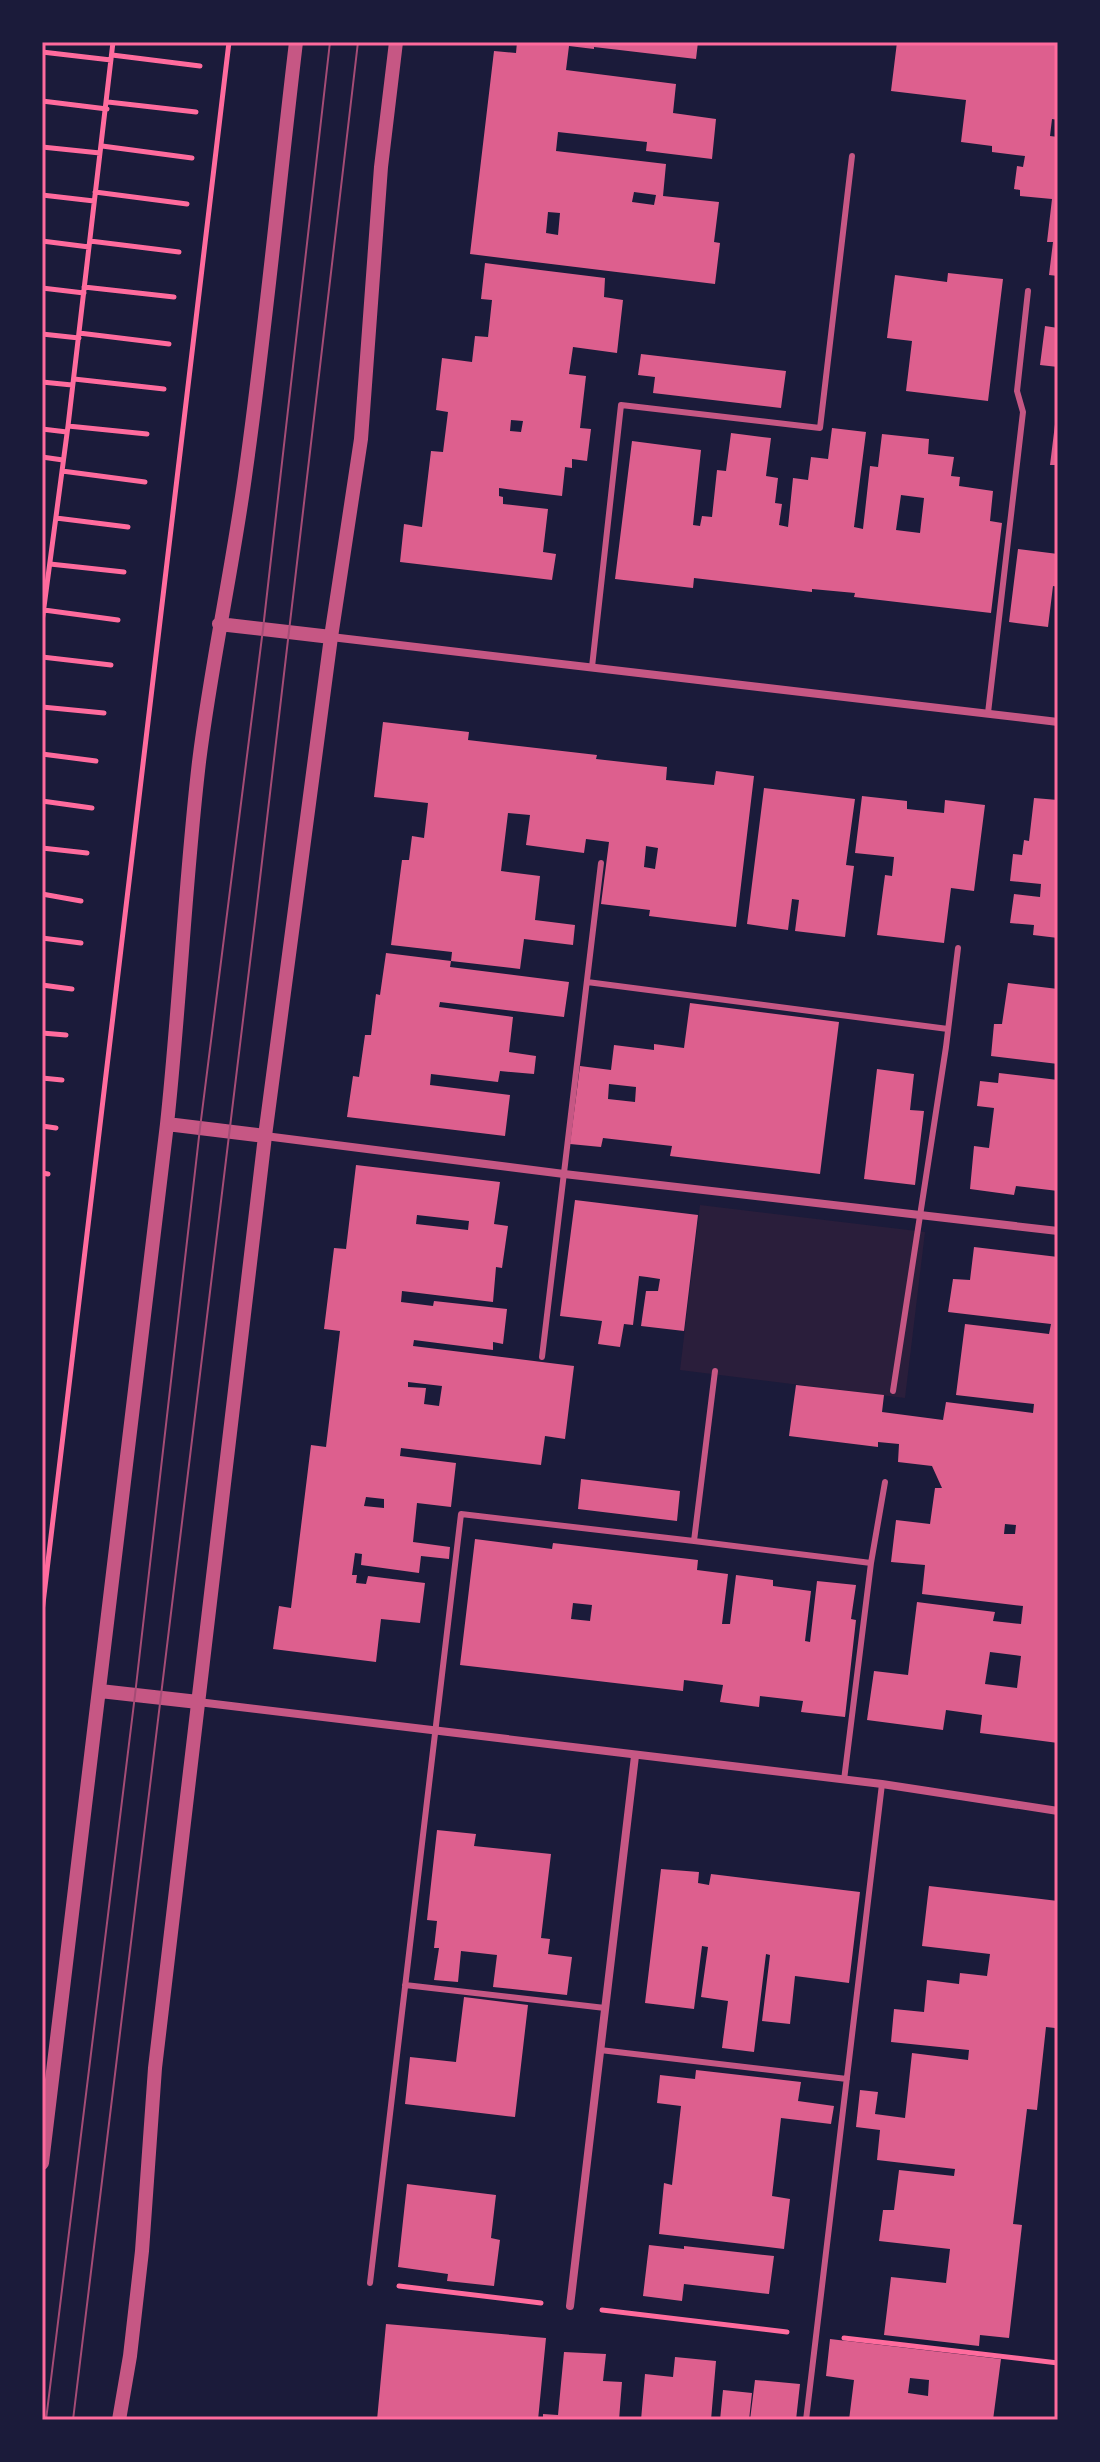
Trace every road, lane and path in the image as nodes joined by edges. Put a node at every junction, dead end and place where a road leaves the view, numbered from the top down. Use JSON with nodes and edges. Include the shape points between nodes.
{"nodes":[{"id":1,"x":113,"y":42,"type":"edge"},
{"id":2,"x":229,"y":42,"type":"edge"},
{"id":3,"x":296,"y":42,"type":"edge"},
{"id":4,"x":396,"y":42,"type":"edge"},
{"id":5,"x":42,"y":52,"type":"edge"},
{"id":6,"x":112,"y":58,"type":"junction"},
{"id":7,"x":200,"y":66,"type":"dead end"},
{"id":8,"x":42,"y":101,"type":"edge"},
{"id":9,"x":107,"y":105,"type":"junction"},
{"id":10,"x":196,"y":112,"type":"dead end"},
{"id":11,"x":42,"y":147,"type":"edge"},
{"id":12,"x":101,"y":150,"type":"junction"},
{"id":13,"x":852,"y":156,"type":"dead end"},
{"id":14,"x":192,"y":158,"type":"dead end"},
{"id":15,"x":95,"y":192,"type":"junction"},
{"id":16,"x":42,"y":195,"type":"edge"},
{"id":17,"x":94,"y":201,"type":"junction"},
{"id":18,"x":187,"y":204,"type":"dead end"},
{"id":19,"x":42,"y":241,"type":"edge"},
{"id":20,"x":90,"y":244,"type":"junction"},
{"id":21,"x":179,"y":252,"type":"dead end"},
{"id":22,"x":42,"y":288,"type":"edge"},
{"id":23,"x":84,"y":290,"type":"junction"},
{"id":24,"x":1028,"y":291,"type":"dead end"},
{"id":25,"x":174,"y":297,"type":"dead end"},
{"id":26,"x":42,"y":334,"type":"edge"},
{"id":27,"x":79,"y":335,"type":"junction"},
{"id":28,"x":169,"y":344,"type":"dead end"},
{"id":29,"x":42,"y":382,"type":"edge"},
{"id":30,"x":73,"y":382,"type":"junction"},
{"id":31,"x":164,"y":389,"type":"dead end"},
{"id":32,"x":42,"y":429,"type":"edge"},
{"id":33,"x":68,"y":429,"type":"junction"},
{"id":34,"x":147,"y":434,"type":"dead end"},
{"id":35,"x":42,"y":457,"type":"edge"},
{"id":36,"x":63,"y":460,"type":"junction"},
{"id":37,"x":62,"y":471,"type":"junction"},
{"id":38,"x":145,"y":482,"type":"dead end"},
{"id":39,"x":56,"y":518,"type":"junction"},
{"id":40,"x":128,"y":527,"type":"dead end"},
{"id":41,"x":50,"y":564,"type":"junction"},
{"id":42,"x":124,"y":572,"type":"dead end"},
{"id":43,"x":44,"y":610,"type":"edge"},
{"id":44,"x":118,"y":620,"type":"dead end"},
{"id":45,"x":42,"y":622,"type":"edge"},
{"id":46,"x":219,"y":624,"type":"junction"},
{"id":47,"x":331,"y":637,"type":"junction"},
{"id":48,"x":42,"y":657,"type":"edge"},
{"id":49,"x":111,"y":665,"type":"dead end"},
{"id":50,"x":592,"y":667,"type":"junction"},
{"id":51,"x":42,"y":707,"type":"edge"},
{"id":52,"x":104,"y":713,"type":"dead end"},
{"id":53,"x":988,"y":713,"type":"junction"},
{"id":54,"x":1058,"y":722,"type":"edge"},
{"id":55,"x":42,"y":754,"type":"edge"},
{"id":56,"x":96,"y":761,"type":"dead end"},
{"id":57,"x":42,"y":801,"type":"edge"},
{"id":58,"x":92,"y":808,"type":"dead end"},
{"id":59,"x":42,"y":848,"type":"edge"},
{"id":60,"x":87,"y":853,"type":"dead end"},
{"id":61,"x":601,"y":863,"type":"dead end"},
{"id":62,"x":42,"y":894,"type":"edge"},
{"id":63,"x":81,"y":901,"type":"dead end"},
{"id":64,"x":42,"y":938,"type":"edge"},
{"id":65,"x":81,"y":943,"type":"dead end"},
{"id":66,"x":958,"y":948,"type":"dead end"},
{"id":67,"x":587,"y":982,"type":"junction"},
{"id":68,"x":42,"y":985,"type":"edge"},
{"id":69,"x":72,"y":989,"type":"dead end"},
{"id":70,"x":948,"y":1029,"type":"junction"},
{"id":71,"x":42,"y":1033,"type":"edge"},
{"id":72,"x":66,"y":1035,"type":"dead end"},
{"id":73,"x":42,"y":1078,"type":"edge"},
{"id":74,"x":62,"y":1080,"type":"dead end"},
{"id":75,"x":167,"y":1124,"type":"junction"},
{"id":76,"x":42,"y":1126,"type":"edge"},
{"id":77,"x":56,"y":1128,"type":"dead end"},
{"id":78,"x":265,"y":1136,"type":"junction"},
{"id":79,"x":564,"y":1174,"type":"junction"},
{"id":80,"x":920,"y":1216,"type":"junction"},
{"id":81,"x":1058,"y":1231,"type":"edge"},
{"id":82,"x":542,"y":1357,"type":"dead end"},
{"id":83,"x":715,"y":1371,"type":"dead end"},
{"id":84,"x":893,"y":1391,"type":"dead end"},
{"id":85,"x":885,"y":1482,"type":"dead end"},
{"id":86,"x":694,"y":1541,"type":"junction"},
{"id":87,"x":871,"y":1563,"type":"junction"},
{"id":88,"x":42,"y":1612,"type":"edge"},
{"id":89,"x":100,"y":1691,"type":"junction"},
{"id":90,"x":198,"y":1702,"type":"junction"},
{"id":91,"x":435,"y":1731,"type":"junction"},
{"id":92,"x":635,"y":1756,"type":"junction"},
{"id":93,"x":844,"y":1780,"type":"junction"},
{"id":94,"x":882,"y":1784,"type":"junction"},
{"id":95,"x":1058,"y":1811,"type":"edge"},
{"id":96,"x":405,"y":1985,"type":"junction"},
{"id":97,"x":605,"y":2008,"type":"junction"},
{"id":98,"x":600,"y":2050,"type":"junction"},
{"id":99,"x":847,"y":2079,"type":"junction"},
{"id":100,"x":42,"y":2163,"type":"edge"},
{"id":101,"x":370,"y":2283,"type":"joint"},
{"id":102,"x":570,"y":2306,"type":"junction"},
{"id":103,"x":816,"y":2335,"type":"junction"},
{"id":104,"x":1058,"y":2363,"type":"edge"},
{"id":105,"x":119,"y":2420,"type":"edge"},
{"id":106,"x":806,"y":2420,"type":"edge"}],
"edges":[{"from":1,"to":6,"type":"path"},
{"from":2,"to":88,"type":"path"},
{"from":3,"to":46,"type":"street","via":[[246,469]]},
{"from":4,"to":47,"type":"street","via":[[361,439]]},
{"from":5,"to":6,"type":"path"},
{"from":6,"to":7,"type":"path"},
{"from":6,"to":9,"type":"path"},
{"from":8,"to":9,"type":"path"},
{"from":9,"to":10,"type":"path"},
{"from":9,"to":12,"type":"path"},
{"from":11,"to":12,"type":"path"},
{"from":12,"to":14,"type":"path"},
{"from":12,"to":15,"type":"path"},
{"from":13,"to":50,"type":"lane","via":[[820,428],[621,405]]},
{"from":15,"to":17,"type":"path"},
{"from":15,"to":18,"type":"path"},
{"from":16,"to":17,"type":"path"},
{"from":17,"to":20,"type":"path"},
{"from":19,"to":20,"type":"path"},
{"from":20,"to":21,"type":"path"},
{"from":20,"to":23,"type":"path"},
{"from":22,"to":23,"type":"path"},
{"from":23,"to":25,"type":"path"},
{"from":23,"to":27,"type":"path"},
{"from":24,"to":53,"type":"lane","via":[[1017,391],[1023,412]]},
{"from":26,"to":27,"type":"path"},
{"from":27,"to":28,"type":"path"},
{"from":27,"to":30,"type":"path"},
{"from":29,"to":30,"type":"path"},
{"from":30,"to":31,"type":"path"},
{"from":30,"to":33,"type":"path"},
{"from":32,"to":33,"type":"path"},
{"from":33,"to":34,"type":"path"},
{"from":33,"to":36,"type":"path"},
{"from":35,"to":36,"type":"path"},
{"from":36,"to":37,"type":"path"},
{"from":37,"to":38,"type":"path"},
{"from":37,"to":39,"type":"path"},
{"from":39,"to":40,"type":"path"},
{"from":39,"to":41,"type":"path"},
{"from":41,"to":42,"type":"path"},
{"from":41,"to":43,"type":"path"},
{"from":43,"to":44,"type":"path"},
{"from":43,"to":45,"type":"path"},
{"from":46,"to":47,"type":"street"},
{"from":46,"to":75,"type":"street","via":[[199,763]]},
{"from":47,"to":50,"type":"street"},
{"from":47,"to":78,"type":"street"},
{"from":48,"to":49,"type":"path"},
{"from":50,"to":53,"type":"street"},
{"from":51,"to":52,"type":"path"},
{"from":53,"to":54,"type":"street"},
{"from":55,"to":56,"type":"path"},
{"from":57,"to":58,"type":"path"},
{"from":59,"to":60,"type":"path"},
{"from":61,"to":67,"type":"lane"},
{"from":62,"to":63,"type":"path"},
{"from":64,"to":65,"type":"path"},
{"from":66,"to":70,"type":"lane"},
{"from":67,"to":70,"type":"lane"},
{"from":67,"to":79,"type":"lane"},
{"from":68,"to":69,"type":"path"},
{"from":70,"to":80,"type":"lane"},
{"from":71,"to":72,"type":"path"},
{"from":73,"to":74,"type":"path"},
{"from":75,"to":78,"type":"street"},
{"from":75,"to":89,"type":"street"},
{"from":76,"to":77,"type":"path"},
{"from":78,"to":79,"type":"street"},
{"from":78,"to":90,"type":"street"},
{"from":79,"to":80,"type":"street"},
{"from":79,"to":82,"type":"lane"},
{"from":80,"to":81,"type":"street"},
{"from":80,"to":84,"type":"lane"},
{"from":83,"to":86,"type":"lane"},
{"from":85,"to":87,"type":"lane"},
{"from":86,"to":87,"type":"lane"},
{"from":86,"to":91,"type":"lane","via":[[461,1514]]},
{"from":87,"to":93,"type":"lane"},
{"from":89,"to":90,"type":"street"},
{"from":89,"to":100,"type":"street"},
{"from":90,"to":91,"type":"street"},
{"from":90,"to":105,"type":"street","via":[[155,2068],[140,2266]]},
{"from":91,"to":92,"type":"street"},
{"from":91,"to":96,"type":"lane"},
{"from":92,"to":93,"type":"street"},
{"from":92,"to":97,"type":"street"},
{"from":93,"to":94,"type":"street"},
{"from":94,"to":95,"type":"street"},
{"from":94,"to":99,"type":"lane"},
{"from":96,"to":97,"type":"lane"},
{"from":96,"to":101,"type":"lane"},
{"from":97,"to":98,"type":"street"},
{"from":98,"to":99,"type":"lane"},
{"from":98,"to":102,"type":"street"},
{"from":99,"to":103,"type":"lane"},
{"from":101,"to":102,"type":"path"},
{"from":102,"to":103,"type":"path"},
{"from":103,"to":104,"type":"path"},
{"from":103,"to":106,"type":"lane"}]}
